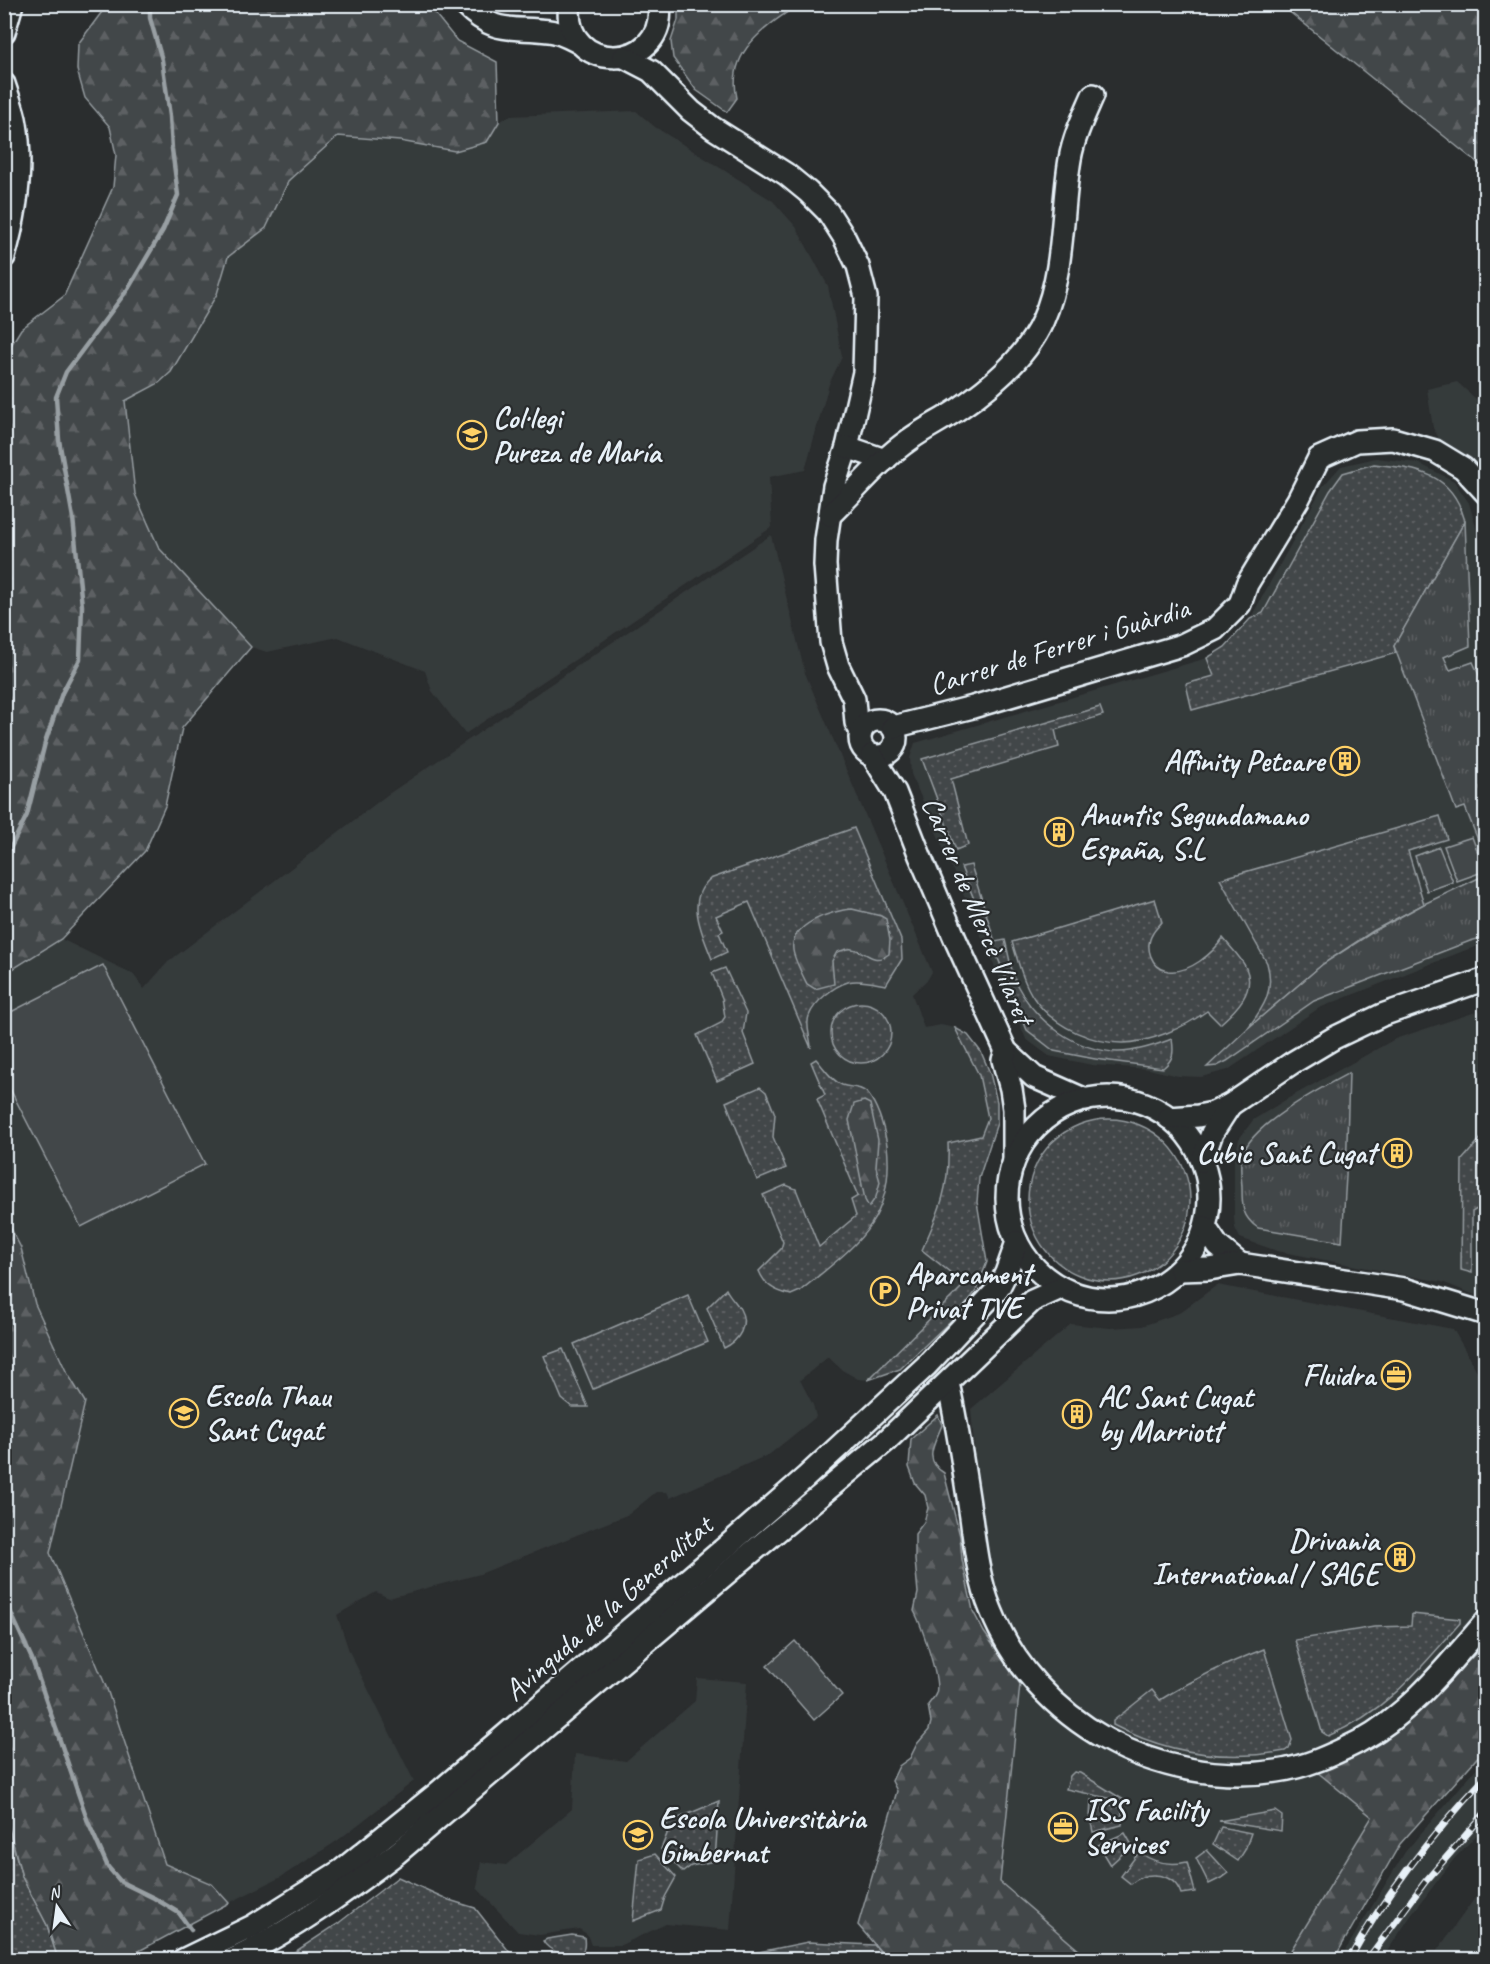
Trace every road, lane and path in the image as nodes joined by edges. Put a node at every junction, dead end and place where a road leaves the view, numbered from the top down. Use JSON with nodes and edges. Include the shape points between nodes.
{"nodes":[{"id":1,"x":11,"y":4,"type":"edge"},
{"id":2,"x":464,"y":4,"type":"edge"},
{"id":3,"x":569,"y":4,"type":"edge"},
{"id":4,"x":659,"y":4,"type":"edge"},
{"id":5,"x":4,"y":9,"type":"edge"},
{"id":6,"x":533,"y":30,"type":"junction"},
{"id":7,"x":4,"y":32,"type":"edge"},
{"id":8,"x":654,"y":34,"type":"junction"},
{"id":9,"x":580,"y":43,"type":"junction"},
{"id":10,"x":624,"y":57,"type":"junction"},
{"id":11,"x":664,"y":83,"type":"junction"},
{"id":12,"x":4,"y":84,"type":"edge"},
{"id":13,"x":1093,"y":95,"type":"dead end"},
{"id":14,"x":4,"y":257,"type":"edge"},
{"id":15,"x":847,"y":447,"type":"junction"},
{"id":16,"x":885,"y":460,"type":"junction"},
{"id":17,"x":1485,"y":493,"type":"edge"},
{"id":18,"x":830,"y":515,"type":"junction"},
{"id":19,"x":877,"y":726,"type":"junction"},
{"id":20,"x":892,"y":748,"type":"junction"},
{"id":21,"x":872,"y":755,"type":"junction"},
{"id":22,"x":895,"y":792,"type":"junction"},
{"id":23,"x":1485,"y":979,"type":"edge"},
{"id":24,"x":1006,"y":1051,"type":"junction"},
{"id":25,"x":1086,"y":1100,"type":"junction"},
{"id":26,"x":1230,"y":1105,"type":"junction"},
{"id":27,"x":1169,"y":1118,"type":"junction"},
{"id":28,"x":1202,"y":1161,"type":"junction"},
{"id":29,"x":1014,"y":1162,"type":"junction"},
{"id":30,"x":1205,"y":1227,"type":"junction"},
{"id":31,"x":1017,"y":1242,"type":"junction"},
{"id":32,"x":1240,"y":1264,"type":"junction"},
{"id":33,"x":1180,"y":1270,"type":"junction"},
{"id":34,"x":1061,"y":1288,"type":"junction"},
{"id":35,"x":1485,"y":1314,"type":"edge"},
{"id":36,"x":948,"y":1383,"type":"junction"},
{"id":37,"x":1485,"y":1621,"type":"edge"},
{"id":38,"x":183,"y":1959,"type":"edge"},
{"id":39,"x":232,"y":1959,"type":"edge"}],
"edges":[{"from":1,"to":5,"type":"street"},
{"from":1,"to":7,"type":"street"},
{"from":2,"to":6,"type":"street","via":[[485,22],[498,27]]},
{"from":3,"to":6,"type":"street","via":[[546,27]]},
{"from":3,"to":9,"type":"street","via":[[571,27]]},
{"from":4,"to":8,"type":"street","via":[[660,18]]},
{"from":6,"to":9,"type":"street","via":[[560,33]]},
{"from":8,"to":10,"type":"street","via":[[642,49]]},
{"from":8,"to":11,"type":"street"},
{"from":9,"to":10,"type":"street","via":[[600,56]]},
{"from":10,"to":11,"type":"street"},
{"from":11,"to":15,"type":"street","via":[[713,128],[808,192],[828,212],[844,237],[858,266],[866,297],[867,328],[864,372]]},
{"from":12,"to":14,"type":"street","via":[[16,124],[19,181]]},
{"from":13,"to":16,"type":"street","via":[[1074,140],[1060,252],[1043,321],[1028,346],[993,382]]},
{"from":15,"to":16,"type":"street"},
{"from":15,"to":18,"type":"street","via":[[834,486]]},
{"from":16,"to":18,"type":"street"},
{"from":17,"to":19,"type":"street","name":"Carrer de Ferrer i Guàrdia","via":[[1463,468],[1435,451],[1393,439],[1357,441],[1319,458],[1247,584],[1240,604],[1215,629],[1182,645],[973,706]]},
{"from":18,"to":19,"type":"street","via":[[825,565],[830,630],[838,666],[854,699],[872,712]]},
{"from":19,"to":20,"type":"street","via":[[896,738]]},
{"from":19,"to":21,"type":"street","via":[[860,743]]},
{"from":20,"to":21,"type":"street","via":[[883,755]]},
{"from":20,"to":22,"type":"street","name":"Carrer de Mercè Vilaret"},
{"from":21,"to":22,"type":"street","name":"Carrer de Mercè Vilaret"},
{"from":22,"to":24,"type":"street","name":"Carrer de Mercè Vilaret"},
{"from":23,"to":26,"type":"street","via":[[1382,1015],[1334,1038]]},
{"from":24,"to":25,"type":"street","name":"Carrer de Mercè Vilaret","via":[[1035,1077]]},
{"from":24,"to":29,"type":"street","name":"Carrer de Mercè Vilaret","via":[[1003,1060],[1014,1109]]},
{"from":25,"to":27,"type":"street","via":[[1130,1100]]},
{"from":25,"to":29,"type":"street","via":[[1056,1112],[1038,1125]]},
{"from":26,"to":27,"type":"street","via":[[1213,1113]]},
{"from":26,"to":28,"type":"street","via":[[1212,1133]]},
{"from":27,"to":28,"type":"street","via":[[1192,1141]]},
{"from":28,"to":30,"type":"street","via":[[1209,1194]]},
{"from":29,"to":31,"type":"street","via":[[1007,1204]]},
{"from":30,"to":32,"type":"street","via":[[1218,1246]]},
{"from":30,"to":33,"type":"street"},
{"from":31,"to":34,"type":"street","via":[[1035,1269]]},
{"from":31,"to":38,"type":"street","name":"Avinguda de la Generalitat","via":[[998,1289],[926,1366],[727,1546],[350,1863],[272,1915]]},
{"from":32,"to":33,"type":"street"},
{"from":32,"to":35,"type":"street","via":[[1404,1289]]},
{"from":33,"to":34,"type":"street","via":[[1154,1288],[1125,1298],[1093,1299]]},
{"from":34,"to":36,"type":"street","name":"Avinguda de la Generalitat","via":[[1032,1301]]},
{"from":36,"to":37,"type":"street","via":[[976,1556],[990,1610],[1030,1679],[1046,1696],[1068,1716],[1130,1751],[1212,1774],[1278,1771],[1315,1762],[1360,1741],[1388,1722],[1420,1694]]},
{"from":36,"to":39,"type":"street","name":"Avinguda de la Generalitat","via":[[886,1441],[398,1853],[290,1928]]}]}
